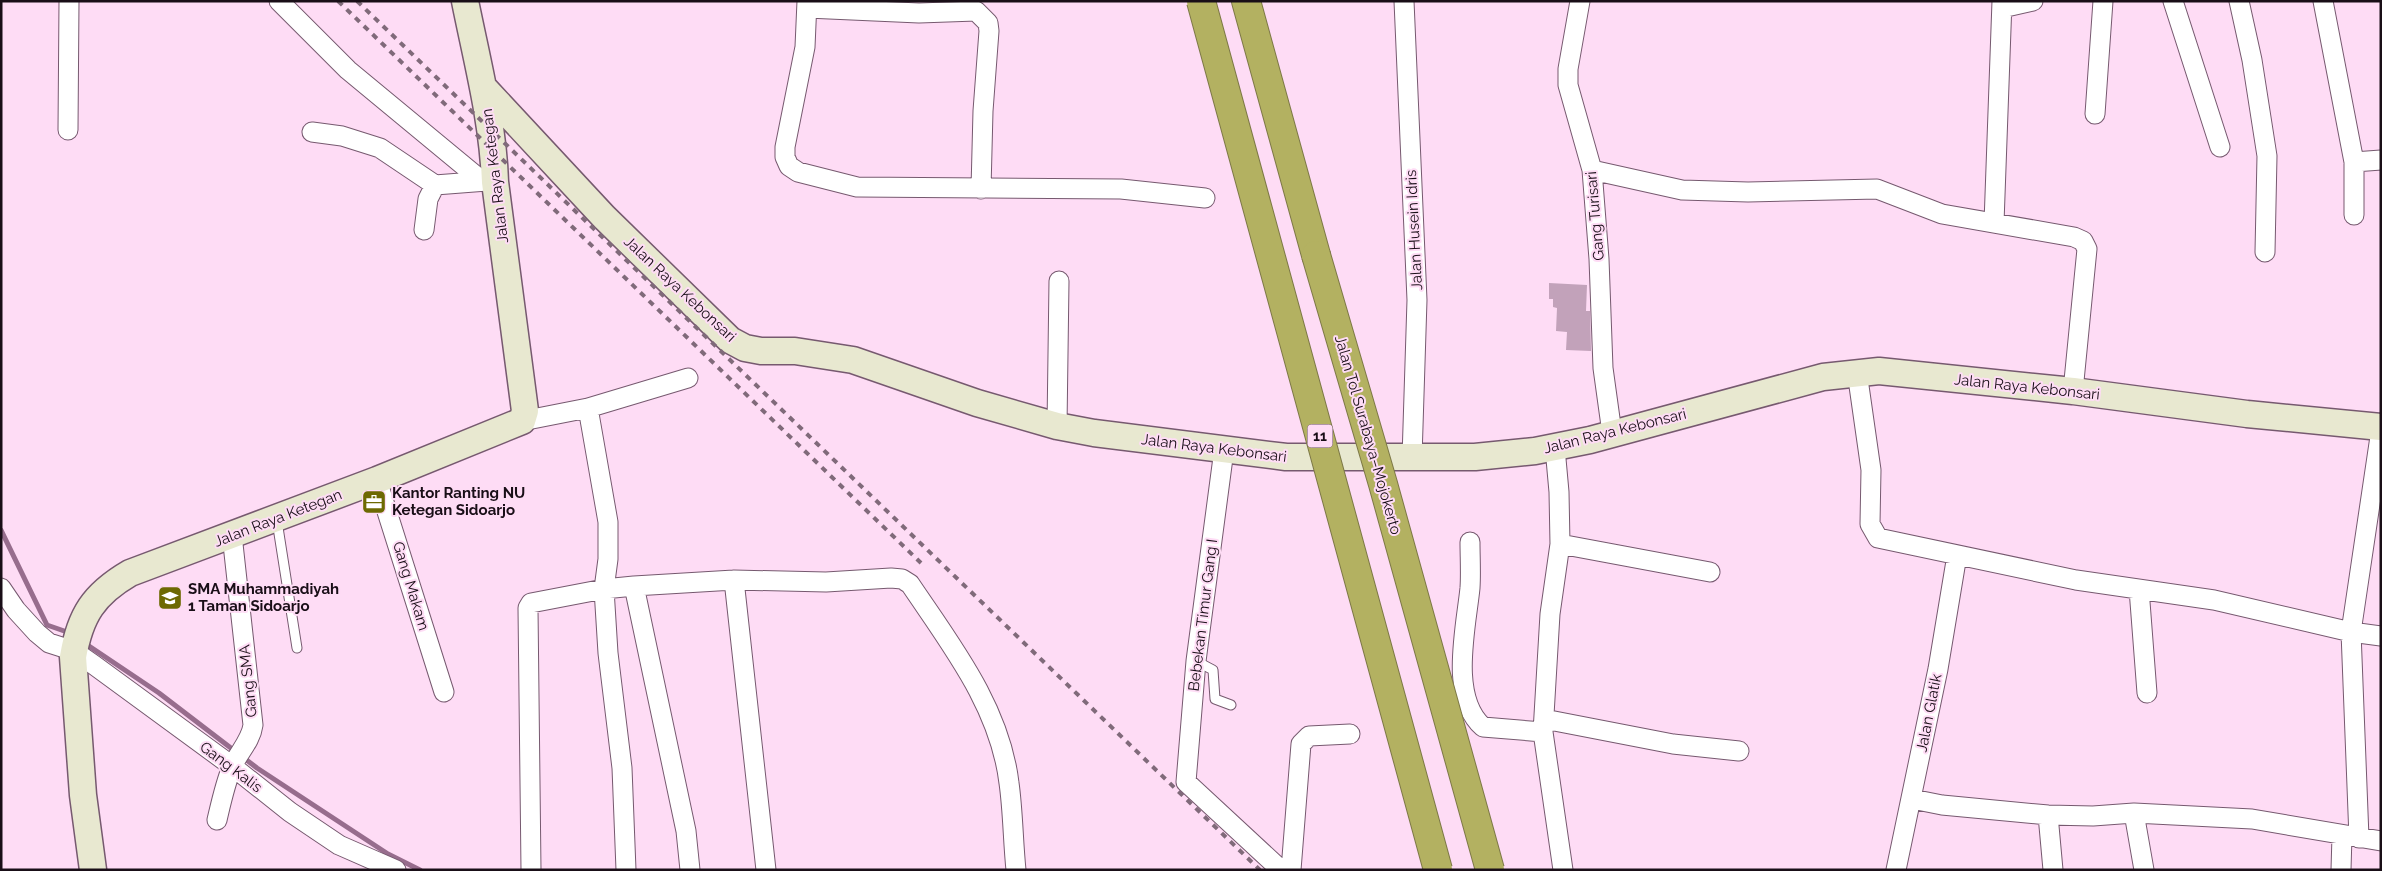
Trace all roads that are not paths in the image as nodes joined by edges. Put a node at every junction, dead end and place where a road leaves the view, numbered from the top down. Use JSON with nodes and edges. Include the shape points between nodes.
{"nodes":[{"id":1,"x":69,"y":1,"type":"edge"},
{"id":2,"x":279,"y":1,"type":"edge"},
{"id":3,"x":466,"y":1,"type":"edge"},
{"id":4,"x":1201,"y":1,"type":"edge"},
{"id":5,"x":1246,"y":1,"type":"edge"},
{"id":6,"x":1404,"y":1,"type":"edge"},
{"id":7,"x":1580,"y":1,"type":"edge"},
{"id":8,"x":2033,"y":1,"type":"edge"},
{"id":9,"x":2103,"y":1,"type":"edge"},
{"id":10,"x":2173,"y":1,"type":"edge"},
{"id":11,"x":2240,"y":1,"type":"edge"},
{"id":12,"x":2323,"y":1,"type":"edge"},
{"id":13,"x":807,"y":4,"type":"edge"},
{"id":14,"x":2002,"y":5,"type":"edge"},
{"id":15,"x":976,"y":6,"type":"edge"},
{"id":16,"x":482,"y":83,"type":"junction"},
{"id":17,"x":2095,"y":114,"type":"dead end"},
{"id":18,"x":68,"y":130,"type":"dead end"},
{"id":19,"x":312,"y":132,"type":"dead end"},
{"id":20,"x":2220,"y":147,"type":"dead end"},
{"id":21,"x":2381,"y":160,"type":"edge"},
{"id":22,"x":2354,"y":162,"type":"junction"},
{"id":23,"x":1592,"y":170,"type":"junction"},
{"id":24,"x":488,"y":181,"type":"junction"},
{"id":25,"x":435,"y":185,"type":"junction"},
{"id":26,"x":981,"y":189,"type":"junction"},
{"id":27,"x":1206,"y":198,"type":"dead end"},
{"id":28,"x":2354,"y":215,"type":"dead end"},
{"id":29,"x":1994,"y":223,"type":"junction"},
{"id":30,"x":424,"y":230,"type":"dead end"},
{"id":31,"x":2265,"y":252,"type":"dead end"},
{"id":32,"x":1059,"y":281,"type":"dead end"},
{"id":33,"x":1856,"y":372,"type":"junction"},
{"id":34,"x":688,"y":378,"type":"dead end"},
{"id":35,"x":2073,"y":391,"type":"junction"},
{"id":36,"x":588,"y":408,"type":"junction"},
{"id":37,"x":522,"y":421,"type":"junction"},
{"id":38,"x":1057,"y":426,"type":"junction"},
{"id":39,"x":2381,"y":428,"type":"edge"},
{"id":40,"x":1612,"y":434,"type":"junction"},
{"id":41,"x":1555,"y":448,"type":"junction"},
{"id":42,"x":1224,"y":450,"type":"junction"},
{"id":43,"x":1412,"y":458,"type":"junction"},
{"id":44,"x":377,"y":480,"type":"junction"},
{"id":45,"x":277,"y":518,"type":"junction"},
{"id":46,"x":232,"y":535,"type":"junction"},
{"id":47,"x":1470,"y":542,"type":"dead end"},
{"id":48,"x":1560,"y":544,"type":"junction"},
{"id":49,"x":1957,"y":555,"type":"junction"},
{"id":50,"x":1710,"y":572,"type":"dead end"},
{"id":51,"x":734,"y":580,"type":"junction"},
{"id":52,"x":634,"y":586,"type":"junction"},
{"id":53,"x":1,"y":588,"type":"edge"},
{"id":54,"x":604,"y":589,"type":"junction"},
{"id":55,"x":2139,"y":589,"type":"junction"},
{"id":56,"x":2351,"y":632,"type":"junction"},
{"id":57,"x":2381,"y":636,"type":"edge"},
{"id":58,"x":77,"y":639,"type":"junction"},
{"id":59,"x":296,"y":648,"type":"dead end"},
{"id":60,"x":1196,"y":662,"type":"junction"},
{"id":61,"x":444,"y":692,"type":"dead end"},
{"id":62,"x":2147,"y":693,"type":"dead end"},
{"id":63,"x":1230,"y":705,"type":"dead end"},
{"id":64,"x":1544,"y":726,"type":"junction"},
{"id":65,"x":1350,"y":734,"type":"dead end"},
{"id":66,"x":1739,"y":752,"type":"dead end"},
{"id":67,"x":238,"y":756,"type":"junction"},
{"id":68,"x":1912,"y":799,"type":"junction"},
{"id":69,"x":2134,"y":813,"type":"junction"},
{"id":70,"x":2048,"y":815,"type":"junction"},
{"id":71,"x":217,"y":820,"type":"dead end"},
{"id":72,"x":2350,"y":836,"type":"junction"},
{"id":73,"x":2381,"y":841,"type":"edge"},
{"id":74,"x":93,"y":870,"type":"edge"},
{"id":75,"x":396,"y":870,"type":"edge"},
{"id":76,"x":531,"y":870,"type":"edge"},
{"id":77,"x":626,"y":870,"type":"edge"},
{"id":78,"x":690,"y":870,"type":"edge"},
{"id":79,"x":766,"y":870,"type":"edge"},
{"id":80,"x":1016,"y":870,"type":"edge"},
{"id":81,"x":1281,"y":870,"type":"edge"},
{"id":82,"x":1291,"y":870,"type":"edge"},
{"id":83,"x":1438,"y":870,"type":"edge"},
{"id":84,"x":1490,"y":870,"type":"edge"},
{"id":85,"x":1563,"y":870,"type":"edge"},
{"id":86,"x":1896,"y":870,"type":"edge"},
{"id":87,"x":2053,"y":870,"type":"edge"},
{"id":88,"x":2144,"y":870,"type":"edge"},
{"id":89,"x":2341,"y":870,"type":"edge"}],
"edges":[{"from":1,"to":18,"type":"street"},
{"from":2,"to":24,"type":"street","via":[[348,70]]},
{"from":3,"to":16,"type":"main road","name":"Jalan Raya Ketegan"},
{"from":4,"to":83,"type":"highway","number":"11","bridge":true},
{"from":5,"to":84,"type":"highway","name":"Jalan Tol Surabaya–Mojokerto","bridge":true},
{"from":6,"to":43,"type":"street","name":"Jalan Husein Idris","via":[[1417,300]]},
{"from":7,"to":23,"type":"street","name":"Gang Turisari","via":[[1568,85]]},
{"from":8,"to":14,"type":"street"},
{"from":9,"to":17,"type":"street"},
{"from":10,"to":20,"type":"street"},
{"from":11,"to":31,"type":"street","via":[[2267,156]]},
{"from":12,"to":22,"type":"street"},
{"from":13,"to":15,"type":"street","via":[[919,13]]},
{"from":13,"to":26,"type":"street","via":[[805,47],[785,147],[784,157],[789,166],[798,172],[857,187]]},
{"from":14,"to":29,"type":"street"},
{"from":15,"to":26,"type":"street","via":[[988,23],[989,31]]},
{"from":16,"to":24,"type":"main road","name":"Jalan Raya Ketegan","via":[[494,152]]},
{"from":16,"to":38,"type":"main road","name":"Jalan Raya Kebonsari","via":[[604,217],[730,340],[745,348],[761,351],[795,351],[853,360],[977,403]]},
{"from":19,"to":25,"type":"street","via":[[372,145]]},
{"from":21,"to":22,"type":"street"},
{"from":22,"to":28,"type":"street"},
{"from":23,"to":29,"type":"street","via":[[1682,190],[1878,189],[1942,214]]},
{"from":23,"to":40,"type":"street","name":"Gang Turisari","via":[[1603,368]]},
{"from":24,"to":25,"type":"street"},
{"from":24,"to":37,"type":"main road","name":"Jalan Raya Ketegan","via":[[525,411]]},
{"from":25,"to":30,"type":"street","via":[[428,199]]},
{"from":26,"to":27,"type":"street","via":[[1121,190]]},
{"from":29,"to":35,"type":"street","via":[[2074,237],[2087,248]]},
{"from":32,"to":38,"type":"street"},
{"from":33,"to":35,"type":"main road","name":"Jalan Raya Kebonsari","via":[[1879,371]]},
{"from":33,"to":40,"type":"main road","name":"Jalan Raya Kebonsari","via":[[1823,377]]},
{"from":33,"to":49,"type":"street","via":[[1869,451],[1870,524],[1874,534],[1878,538]]},
{"from":34,"to":36,"type":"street"},
{"from":35,"to":39,"type":"main road","name":"Jalan Raya Kebonsari"},
{"from":36,"to":37,"type":"street"},
{"from":36,"to":54,"type":"street","via":[[608,522]]},
{"from":37,"to":44,"type":"main road","name":"Jalan Raya Ketegan"},
{"from":38,"to":42,"type":"main road","name":"Jalan Raya Kebonsari"},
{"from":39,"to":56,"type":"street"},
{"from":40,"to":41,"type":"main road","name":"Jalan Raya Kebonsari"},
{"from":41,"to":43,"type":"main road","name":"Jalan Raya Kebonsari","via":[[1475,457]]},
{"from":41,"to":48,"type":"street"},
{"from":42,"to":43,"type":"main road","name":"Jalan Raya Kebonsari","via":[[1286,457]]},
{"from":42,"to":60,"type":"street","name":"Bebekan Timur Gang I"},
{"from":44,"to":45,"type":"main road","name":"Jalan Raya Ketegan"},
{"from":44,"to":61,"type":"street","name":"Gang Makam"},
{"from":45,"to":46,"type":"main road","name":"Jalan Raya Ketegan"},
{"from":45,"to":59,"type":"lane"},
{"from":46,"to":58,"type":"main road","name":"Jalan Raya Ketegan","via":[[130,573],[115,582],[92,604]]},
{"from":46,"to":67,"type":"street","name":"Gang SMA","via":[[253,726]]},
{"from":47,"to":64,"type":"street","via":[[1470,585],[1462,658],[1463,683],[1472,713],[1483,728]]},
{"from":48,"to":50,"type":"street"},
{"from":48,"to":64,"type":"street","via":[[1550,614]]},
{"from":49,"to":55,"type":"street","via":[[2076,580]]},
{"from":49,"to":68,"type":"street","name":"Jalan Glatik"},
{"from":51,"to":52,"type":"street"},
{"from":51,"to":79,"type":"street"},
{"from":51,"to":80,"type":"street","via":[[826,582],[891,578],[910,584],[968,672],[994,722],[1009,781]]},
{"from":52,"to":54,"type":"street"},
{"from":52,"to":78,"type":"street","via":[[686,831]]},
{"from":53,"to":58,"type":"street","name":"Gang Kalis","via":[[16,610],[49,643]]},
{"from":54,"to":76,"type":"street","via":[[537,601],[528,608]]},
{"from":54,"to":77,"type":"street","via":[[622,768]]},
{"from":55,"to":56,"type":"street","via":[[2214,600]]},
{"from":55,"to":62,"type":"street"},
{"from":56,"to":57,"type":"street"},
{"from":56,"to":72,"type":"street"},
{"from":58,"to":67,"type":"street","name":"Gang Kalis"},
{"from":58,"to":74,"type":"main road","via":[[83,795]]},
{"from":60,"to":63,"type":"lane","via":[[1213,670],[1215,699]]},
{"from":60,"to":81,"type":"street","name":"Bebekan Timur Gang I","via":[[1186,782]]},
{"from":64,"to":66,"type":"street"},
{"from":64,"to":85,"type":"street"},
{"from":65,"to":82,"type":"street","via":[[1309,736],[1300,744]]},
{"from":67,"to":71,"type":"street","name":"Gang SMA"},
{"from":67,"to":75,"type":"street","name":"Gang Kalis","via":[[290,812],[339,845]]},
{"from":68,"to":70,"type":"street"},
{"from":68,"to":86,"type":"street","name":"Jalan Glatik"},
{"from":69,"to":70,"type":"street"},
{"from":69,"to":72,"type":"street","via":[[2252,820]]},
{"from":69,"to":88,"type":"street"},
{"from":70,"to":87,"type":"street"},
{"from":72,"to":73,"type":"street"},
{"from":72,"to":89,"type":"street"}]}
